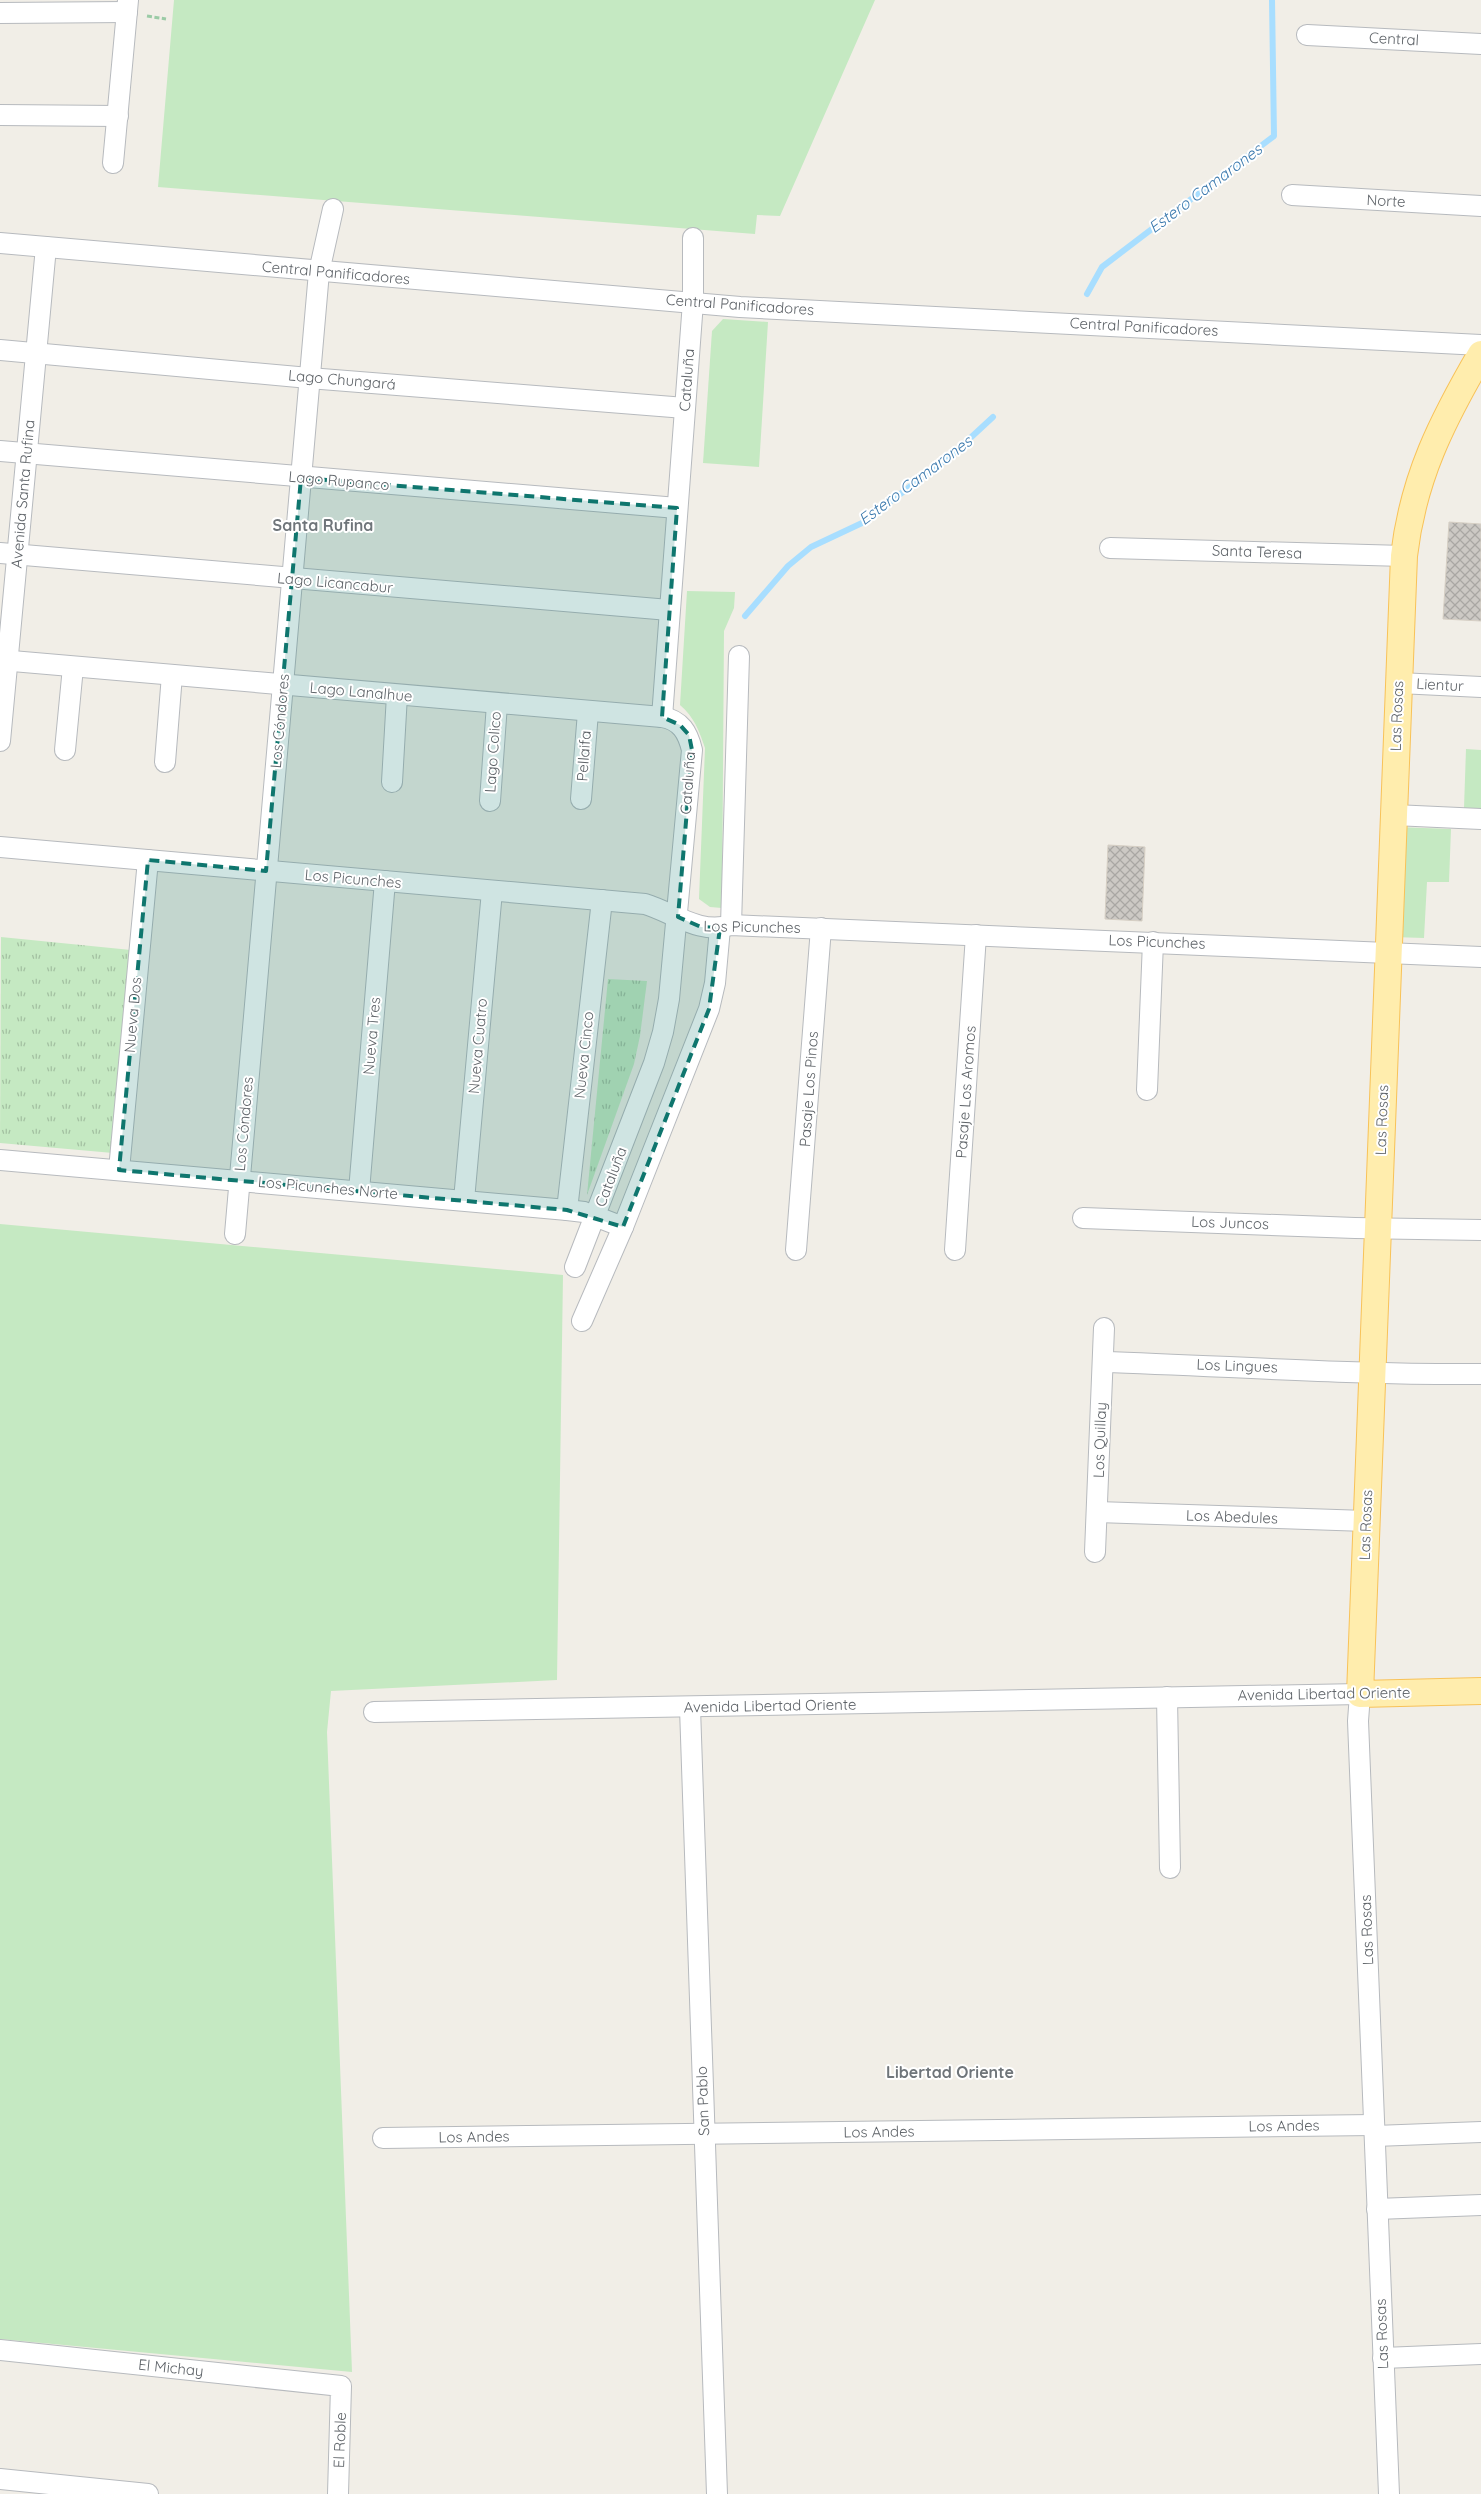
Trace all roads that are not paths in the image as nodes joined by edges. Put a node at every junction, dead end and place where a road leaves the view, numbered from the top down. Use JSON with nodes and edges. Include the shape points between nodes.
{"nodes":[{"id":1,"x":127,"y":6,"type":"edge"},
{"id":2,"x":0,"y":13,"type":"edge"},
{"id":3,"x":1307,"y":35,"type":"dead end"},
{"id":4,"x":1481,"y":44,"type":"edge"},
{"id":5,"x":0,"y":116,"type":"edge"},
{"id":6,"x":118,"y":116,"type":"junction"},
{"id":7,"x":113,"y":163,"type":"dead end"},
{"id":8,"x":1292,"y":196,"type":"dead end"},
{"id":9,"x":1481,"y":206,"type":"edge"},
{"id":10,"x":333,"y":209,"type":"dead end"},
{"id":11,"x":693,"y":238,"type":"dead end"},
{"id":12,"x":0,"y":243,"type":"edge"},
{"id":13,"x":46,"y":247,"type":"junction"},
{"id":14,"x":318,"y":272,"type":"junction"},
{"id":15,"x":693,"y":302,"type":"junction"},
{"id":16,"x":1481,"y":345,"type":"edge"},
{"id":17,"x":0,"y":350,"type":"edge"},
{"id":18,"x":36,"y":354,"type":"junction"},
{"id":19,"x":1481,"y":354,"type":"edge"},
{"id":20,"x":309,"y":378,"type":"junction"},
{"id":21,"x":685,"y":408,"type":"junction"},
{"id":22,"x":0,"y":451,"type":"edge"},
{"id":23,"x":27,"y":454,"type":"junction"},
{"id":24,"x":301,"y":478,"type":"junction"},
{"id":25,"x":677,"y":508,"type":"junction"},
{"id":26,"x":1110,"y":548,"type":"dead end"},
{"id":27,"x":9,"y":554,"type":"edge"},
{"id":28,"x":1404,"y":556,"type":"junction"},
{"id":29,"x":292,"y":580,"type":"junction"},
{"id":30,"x":669,"y":610,"type":"junction"},
{"id":31,"x":739,"y":656,"type":"dead end"},
{"id":32,"x":4,"y":661,"type":"edge"},
{"id":33,"x":73,"y":667,"type":"junction"},
{"id":34,"x":172,"y":675,"type":"junction"},
{"id":35,"x":1399,"y":682,"type":"junction"},
{"id":36,"x":283,"y":685,"type":"junction"},
{"id":37,"x":1481,"y":687,"type":"edge"},
{"id":38,"x":397,"y":695,"type":"junction"},
{"id":39,"x":497,"y":704,"type":"junction"},
{"id":40,"x":588,"y":712,"type":"junction"},
{"id":41,"x":662,"y":717,"type":"junction"},
{"id":42,"x":0,"y":741,"type":"edge"},
{"id":43,"x":65,"y":750,"type":"dead end"},
{"id":44,"x":165,"y":762,"type":"dead end"},
{"id":45,"x":392,"y":782,"type":"dead end"},
{"id":46,"x":581,"y":799,"type":"dead end"},
{"id":47,"x":490,"y":801,"type":"dead end"},
{"id":48,"x":1394,"y":815,"type":"junction"},
{"id":49,"x":1481,"y":819,"type":"edge"},
{"id":50,"x":0,"y":847,"type":"edge"},
{"id":51,"x":148,"y":860,"type":"junction"},
{"id":52,"x":266,"y":871,"type":"junction"},
{"id":53,"x":385,"y":881,"type":"junction"},
{"id":54,"x":492,"y":891,"type":"junction"},
{"id":55,"x":602,"y":900,"type":"junction"},
{"id":56,"x":678,"y":917,"type":"junction"},
{"id":57,"x":726,"y":926,"type":"junction"},
{"id":58,"x":821,"y":928,"type":"junction"},
{"id":59,"x":976,"y":935,"type":"junction"},
{"id":60,"x":1153,"y":942,"type":"junction"},
{"id":61,"x":1388,"y":951,"type":"junction"},
{"id":62,"x":1481,"y":957,"type":"edge"},
{"id":63,"x":1146,"y":1090,"type":"dead end"},
{"id":64,"x":0,"y":1160,"type":"edge"},
{"id":65,"x":119,"y":1170,"type":"junction"},
{"id":66,"x":239,"y":1181,"type":"junction"},
{"id":67,"x":359,"y":1191,"type":"junction"},
{"id":68,"x":464,"y":1200,"type":"junction"},
{"id":69,"x":567,"y":1210,"type":"junction"},
{"id":70,"x":596,"y":1216,"type":"junction"},
{"id":71,"x":1082,"y":1218,"type":"dead end"},
{"id":72,"x":623,"y":1226,"type":"junction"},
{"id":73,"x":1378,"y":1228,"type":"junction"},
{"id":74,"x":1481,"y":1230,"type":"edge"},
{"id":75,"x":235,"y":1234,"type":"dead end"},
{"id":76,"x":796,"y":1250,"type":"dead end"},
{"id":77,"x":955,"y":1250,"type":"dead end"},
{"id":78,"x":574,"y":1267,"type":"dead end"},
{"id":79,"x":582,"y":1322,"type":"dead end"},
{"id":80,"x":1104,"y":1328,"type":"dead end"},
{"id":81,"x":1103,"y":1362,"type":"junction"},
{"id":82,"x":1372,"y":1372,"type":"junction"},
{"id":83,"x":1481,"y":1374,"type":"edge"},
{"id":84,"x":1097,"y":1512,"type":"junction"},
{"id":85,"x":1366,"y":1521,"type":"junction"},
{"id":86,"x":1095,"y":1552,"type":"dead end"},
{"id":87,"x":1481,"y":1691,"type":"edge"},
{"id":88,"x":1360,"y":1694,"type":"junction"},
{"id":89,"x":1167,"y":1697,"type":"junction"},
{"id":90,"x":690,"y":1708,"type":"junction"},
{"id":91,"x":374,"y":1712,"type":"dead end"},
{"id":92,"x":1170,"y":1868,"type":"dead end"},
{"id":93,"x":1374,"y":2130,"type":"junction"},
{"id":94,"x":1481,"y":2132,"type":"edge"},
{"id":95,"x":704,"y":2134,"type":"junction"},
{"id":96,"x":383,"y":2138,"type":"dead end"},
{"id":97,"x":1481,"y":2205,"type":"edge"},
{"id":98,"x":1377,"y":2209,"type":"junction"},
{"id":99,"x":0,"y":2350,"type":"edge"},
{"id":100,"x":1481,"y":2354,"type":"edge"},
{"id":101,"x":1383,"y":2358,"type":"junction"},
{"id":102,"x":341,"y":2386,"type":"joint"},
{"id":103,"x":0,"y":2478,"type":"edge"},
{"id":104,"x":148,"y":2494,"type":"edge"},
{"id":105,"x":338,"y":2494,"type":"edge"},
{"id":106,"x":717,"y":2494,"type":"edge"},
{"id":107,"x":1388,"y":2494,"type":"edge"}],
"edges":[{"from":1,"to":2,"type":"street"},
{"from":1,"to":6,"type":"street"},
{"from":3,"to":4,"type":"street","name":"Central"},
{"from":5,"to":6,"type":"street"},
{"from":6,"to":7,"type":"street"},
{"from":8,"to":9,"type":"street","name":"Norte"},
{"from":10,"to":14,"type":"street","name":"Los Cóndores"},
{"from":11,"to":15,"type":"street","name":"Cataluña"},
{"from":12,"to":13,"type":"street","name":"Central Panificadores"},
{"from":13,"to":14,"type":"street","name":"Central Panificadores"},
{"from":13,"to":18,"type":"street","name":"Avenida Santa Rufina"},
{"from":14,"to":15,"type":"street","name":"Central Panificadores"},
{"from":14,"to":20,"type":"street","name":"Los Cóndores"},
{"from":15,"to":16,"type":"street","name":"Central Panificadores"},
{"from":15,"to":21,"type":"street","name":"Cataluña"},
{"from":17,"to":18,"type":"street","name":"Lago Chungará"},
{"from":18,"to":20,"type":"street","name":"Lago Chungará"},
{"from":18,"to":23,"type":"street","name":"Avenida Santa Rufina"},
{"from":19,"to":28,"type":"main road","name":"Las Rosas","via":[[1430,450],[1412,504]]},
{"from":20,"to":21,"type":"street","name":"Lago Chungará"},
{"from":20,"to":24,"type":"street","name":"Los Cóndores"},
{"from":21,"to":25,"type":"street","name":"Cataluña"},
{"from":22,"to":23,"type":"street","name":"Lago Rupanco"},
{"from":23,"to":24,"type":"street","name":"Lago Rupanco"},
{"from":23,"to":27,"type":"street","name":"Avenida Santa Rufina"},
{"from":24,"to":25,"type":"street","name":"Lago Rupanco"},
{"from":24,"to":29,"type":"street","name":"Los Cóndores"},
{"from":25,"to":30,"type":"street","name":"Cataluña"},
{"from":26,"to":28,"type":"street","name":"Santa Teresa"},
{"from":27,"to":29,"type":"street","name":"Lago Licancabur"},
{"from":27,"to":32,"type":"street","name":"Avenida Santa Rufina"},
{"from":28,"to":35,"type":"main road","name":"Las Rosas"},
{"from":29,"to":30,"type":"street","name":"Lago Licancabur"},
{"from":29,"to":36,"type":"street","name":"Los Cóndores"},
{"from":30,"to":41,"type":"street","name":"Cataluña"},
{"from":31,"to":57,"type":"street","name":"Cataluña"},
{"from":32,"to":33,"type":"street","name":"Lago Lanalhue"},
{"from":32,"to":42,"type":"street","name":"Avenida Santa Rufina"},
{"from":33,"to":34,"type":"street","name":"Lago Lanalhue"},
{"from":33,"to":43,"type":"street"},
{"from":34,"to":36,"type":"street","name":"Lago Lanalhue"},
{"from":34,"to":44,"type":"street"},
{"from":35,"to":37,"type":"street","name":"Lientur"},
{"from":35,"to":48,"type":"main road","name":"Las Rosas"},
{"from":36,"to":38,"type":"street","name":"Lago Lanalhue"},
{"from":36,"to":52,"type":"street","name":"Los Cóndores"},
{"from":38,"to":39,"type":"street","name":"Lago Lanalhue"},
{"from":38,"to":45,"type":"street"},
{"from":39,"to":40,"type":"street","name":"Lago Lanalhue"},
{"from":39,"to":47,"type":"street","name":"Lago Colico"},
{"from":40,"to":41,"type":"street","name":"Lago Lanalhue"},
{"from":40,"to":46,"type":"street","name":"Pellaifa"},
{"from":41,"to":56,"type":"street","name":"Cataluña","via":[[671,718],[680,725],[689,735],[692,750]]},
{"from":48,"to":49,"type":"street"},
{"from":48,"to":61,"type":"main road","name":"Las Rosas"},
{"from":50,"to":51,"type":"street","name":"Los Picunches"},
{"from":51,"to":52,"type":"street","name":"Los Picunches"},
{"from":51,"to":65,"type":"street","name":"Nueva Dos"},
{"from":52,"to":53,"type":"street","name":"Los Picunches"},
{"from":52,"to":66,"type":"street","name":"Los Cóndores"},
{"from":53,"to":54,"type":"street","name":"Los Picunches"},
{"from":53,"to":67,"type":"street","name":"Nueva Tres"},
{"from":54,"to":55,"type":"street","name":"Los Picunches"},
{"from":54,"to":68,"type":"street","name":"Nueva Cuatro"},
{"from":55,"to":56,"type":"street","name":"Los Picunches","via":[[645,904]]},
{"from":55,"to":69,"type":"street","name":"Nueva Cinco"},
{"from":56,"to":57,"type":"street","name":"Los Picunches","via":[[701,927]]},
{"from":56,"to":70,"type":"street","name":"Cataluña","via":[[663,1032]]},
{"from":57,"to":58,"type":"street","name":"Los Picunches"},
{"from":57,"to":72,"type":"street","name":"Cataluña","via":[[709,1009]]},
{"from":58,"to":59,"type":"street","name":"Los Picunches"},
{"from":58,"to":76,"type":"street","name":"Pasaje Los Pinos"},
{"from":59,"to":60,"type":"street","name":"Los Picunches"},
{"from":59,"to":77,"type":"street","name":"Pasaje Los Aromos"},
{"from":60,"to":61,"type":"street","name":"Los Picunches"},
{"from":60,"to":63,"type":"street"},
{"from":61,"to":62,"type":"street","name":"Los Picunches"},
{"from":61,"to":73,"type":"main road","name":"Las Rosas"},
{"from":64,"to":65,"type":"street","name":"Los Picunches Norte"},
{"from":65,"to":66,"type":"street","name":"Los Picunches Norte"},
{"from":66,"to":67,"type":"street","name":"Los Picunches Norte"},
{"from":66,"to":75,"type":"street","name":"Los Cóndores"},
{"from":67,"to":68,"type":"street","name":"Los Picunches Norte"},
{"from":68,"to":69,"type":"street","name":"Los Picunches Norte"},
{"from":69,"to":70,"type":"street","name":"Los Picunches Norte"},
{"from":70,"to":72,"type":"street","name":"Los Picunches Norte"},
{"from":70,"to":78,"type":"street","name":"Cataluña"},
{"from":71,"to":73,"type":"street","name":"Los Juncos"},
{"from":72,"to":79,"type":"street","name":"Cataluña"},
{"from":73,"to":74,"type":"street","name":"Los Juncos"},
{"from":73,"to":82,"type":"main road","name":"Las Rosas"},
{"from":80,"to":81,"type":"street","name":"Los Quillay"},
{"from":81,"to":82,"type":"street","name":"Los Lingues"},
{"from":81,"to":84,"type":"street","name":"Los Quillay"},
{"from":82,"to":83,"type":"street","name":"Los Lingues"},
{"from":82,"to":85,"type":"main road","name":"Las Rosas"},
{"from":84,"to":85,"type":"street","name":"Los Abedules"},
{"from":84,"to":86,"type":"street","name":"Los Quillay"},
{"from":85,"to":88,"type":"main road","name":"Las Rosas"},
{"from":87,"to":88,"type":"main road","name":"Avenida Libertad Oriente"},
{"from":88,"to":89,"type":"street","name":"Avenida Libertad Oriente"},
{"from":88,"to":93,"type":"street","name":"Las Rosas","via":[[1358,1721]]},
{"from":89,"to":90,"type":"street","name":"Avenida Libertad Oriente"},
{"from":89,"to":92,"type":"street"},
{"from":90,"to":91,"type":"street","name":"Avenida Libertad Oriente"},
{"from":90,"to":95,"type":"street","name":"San Pablo"},
{"from":93,"to":94,"type":"street","name":"Los Andes"},
{"from":93,"to":95,"type":"street","name":"Los Andes"},
{"from":93,"to":98,"type":"street","name":"Las Rosas"},
{"from":95,"to":96,"type":"street","name":"Los Andes"},
{"from":95,"to":106,"type":"street","name":"San Pablo"},
{"from":97,"to":98,"type":"street"},
{"from":98,"to":101,"type":"street","name":"Las Rosas"},
{"from":99,"to":102,"type":"street","name":"El Michay"},
{"from":100,"to":101,"type":"street"},
{"from":101,"to":107,"type":"street","name":"Las Rosas"},
{"from":102,"to":105,"type":"street","name":"El Roble"},
{"from":103,"to":104,"type":"street"}]}
